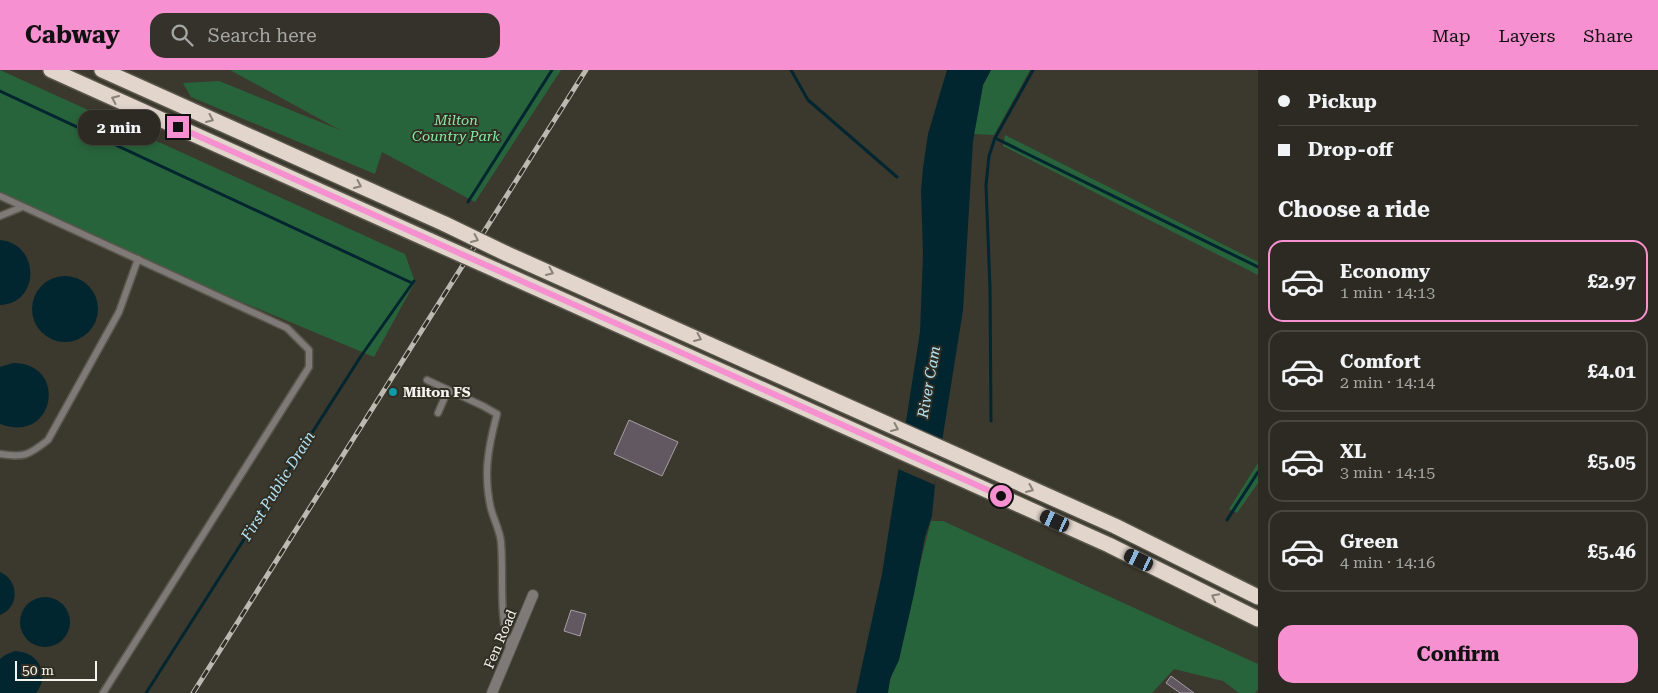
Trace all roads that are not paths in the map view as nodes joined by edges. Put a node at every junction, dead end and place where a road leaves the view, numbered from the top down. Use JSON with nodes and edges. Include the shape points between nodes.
{"nodes":[{"id":1,"x":51,"y":70,"type":"edge"},
{"id":2,"x":102,"y":70,"type":"edge"},
{"id":3,"x":0,"y":196,"type":"edge"},
{"id":4,"x":22,"y":207,"type":"junction"},
{"id":5,"x":0,"y":216,"type":"edge"},
{"id":6,"x":138,"y":259,"type":"junction"},
{"id":7,"x":427,"y":380,"type":"dead end"},
{"id":8,"x":448,"y":390,"type":"junction"},
{"id":9,"x":438,"y":413,"type":"dead end"},
{"id":10,"x":0,"y":454,"type":"edge"},
{"id":11,"x":1217,"y":576,"type":"junction"},
{"id":12,"x":1258,"y":585,"type":"edge"},
{"id":13,"x":533,"y":595,"type":"dead end"},
{"id":14,"x":1258,"y":597,"type":"edge"},
{"id":15,"x":1258,"y":619,"type":"edge"},
{"id":16,"x":510,"y":650,"type":"junction"},
{"id":17,"x":103,"y":693,"type":"edge"},
{"id":18,"x":492,"y":693,"type":"edge"}],
"edges":[{"from":15,"to":1,"type":"highway","one_way":true,"bridge":true,"via":[[1109,545]]},
{"from":2,"to":11,"type":"highway","one_way":true,"bridge":true,"via":[[1115,526]]},
{"from":3,"to":4,"type":"lane"},
{"from":4,"to":5,"type":"lane"},
{"from":4,"to":6,"type":"lane"},
{"from":6,"to":10,"type":"lane","via":[[119,312],[48,440],[34,452],[16,457]]},
{"from":6,"to":17,"type":"lane","via":[[287,328],[309,350],[309,367]]},
{"from":7,"to":8,"type":"lane"},
{"from":8,"to":9,"type":"lane"},
{"from":8,"to":16,"type":"lane","via":[[497,414],[488,448],[487,487],[501,540],[502,612]]},
{"from":11,"to":12,"type":"highway"},
{"from":11,"to":14,"type":"highway"},
{"from":13,"to":16,"type":"street","name":"Fen Road"},
{"from":16,"to":18,"type":"street","name":"Fen Road"}]}
